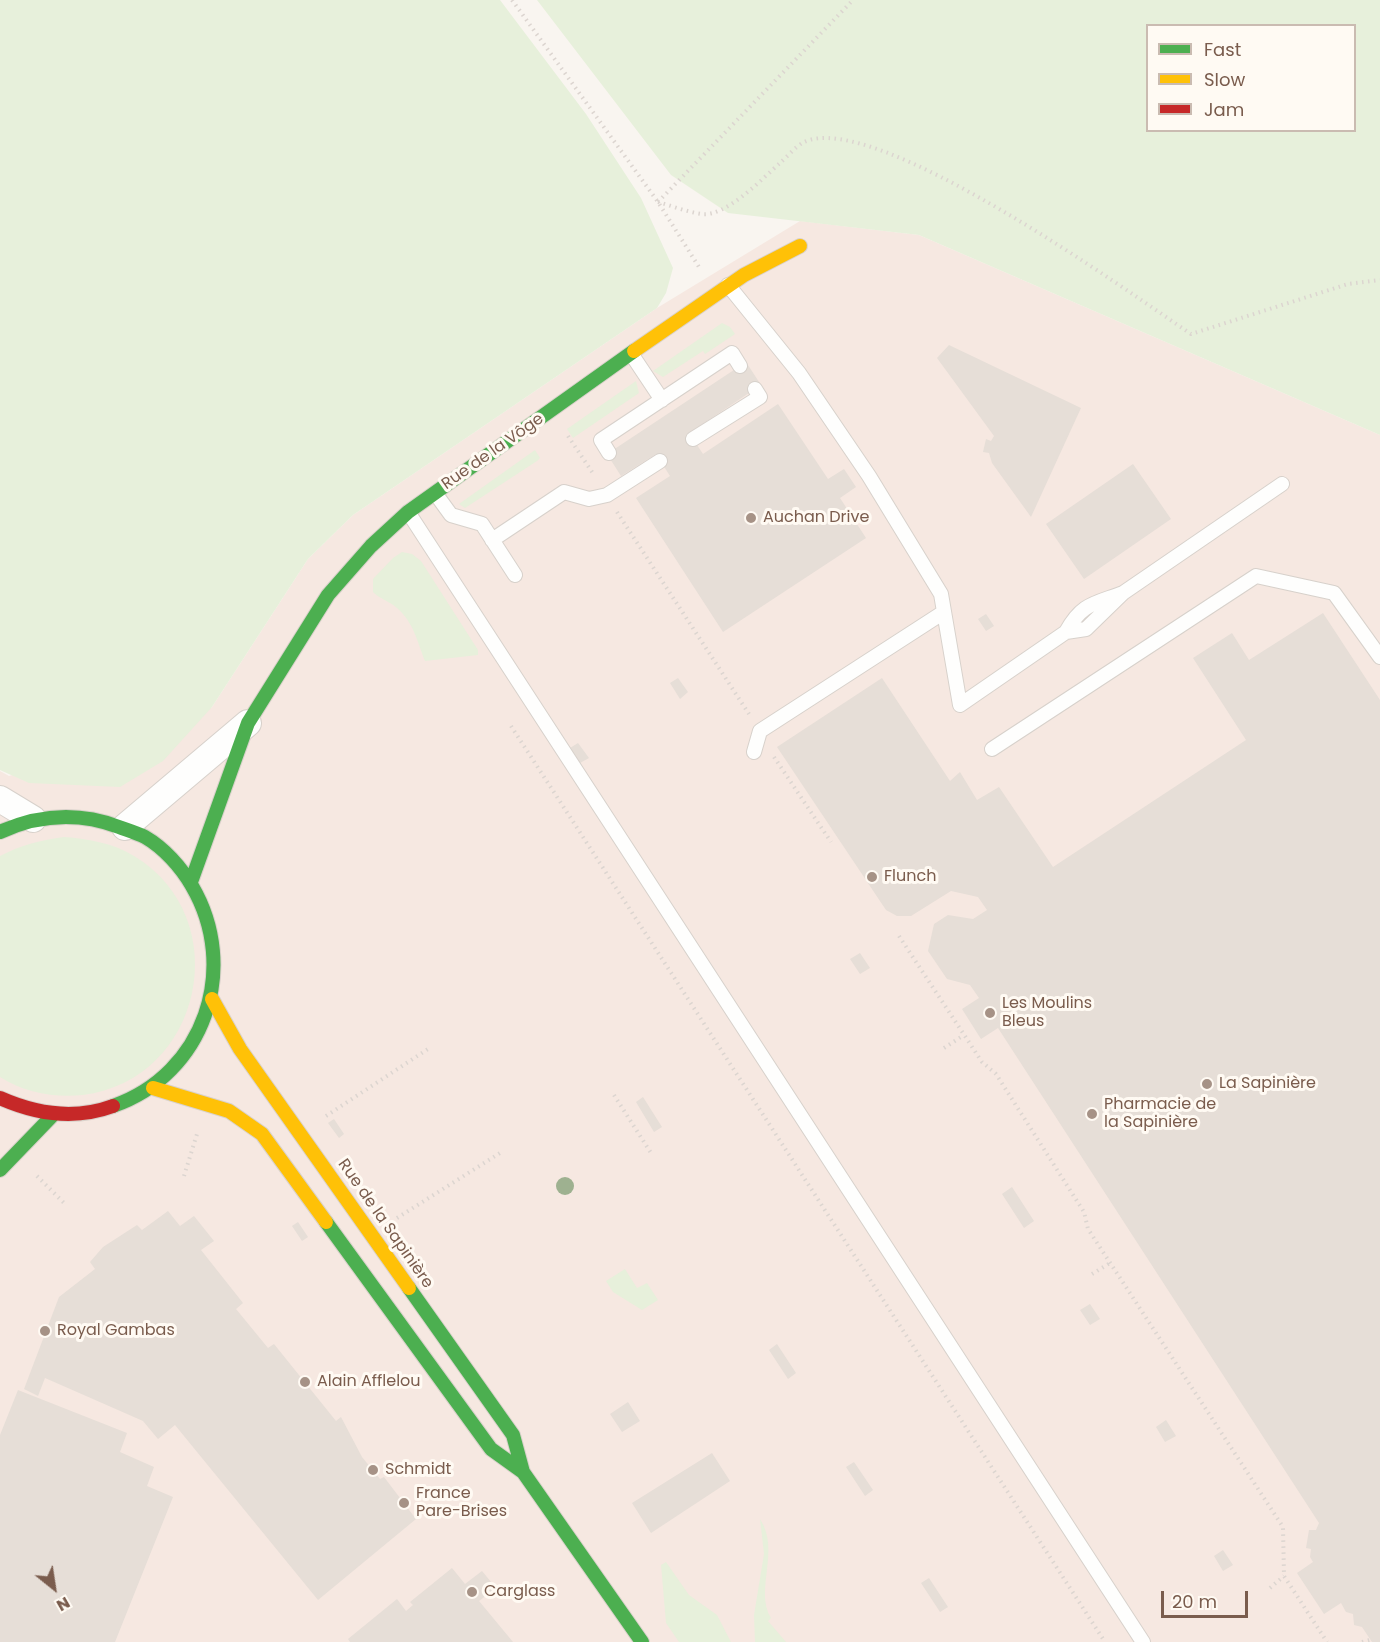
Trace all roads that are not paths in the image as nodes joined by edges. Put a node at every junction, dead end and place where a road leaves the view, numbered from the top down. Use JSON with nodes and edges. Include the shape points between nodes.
{"nodes":[{"id":1,"x":800,"y":246,"type":"dead end"},
{"id":2,"x":722,"y":289,"type":"junction"},
{"id":3,"x":632,"y":355,"type":"junction"},
{"id":4,"x":740,"y":366,"type":"dead end"},
{"id":5,"x":755,"y":389,"type":"dead end"},
{"id":6,"x":662,"y":400,"type":"junction"},
{"id":7,"x":693,"y":439,"type":"dead end"},
{"id":8,"x":609,"y":453,"type":"dead end"},
{"id":9,"x":660,"y":461,"type":"dead end"},
{"id":10,"x":1282,"y":484,"type":"dead end"},
{"id":11,"x":435,"y":493,"type":"junction"},
{"id":12,"x":408,"y":512,"type":"junction"},
{"id":13,"x":492,"y":540,"type":"junction"},
{"id":14,"x":516,"y":575,"type":"dead end"},
{"id":15,"x":944,"y":612,"type":"junction"},
{"id":16,"x":1380,"y":657,"type":"edge"},
{"id":17,"x":248,"y":723,"type":"junction"},
{"id":18,"x":992,"y":749,"type":"dead end"},
{"id":19,"x":754,"y":752,"type":"dead end"},
{"id":20,"x":0,"y":799,"type":"edge"},
{"id":21,"x":33,"y":819,"type":"junction"},
{"id":22,"x":125,"y":827,"type":"junction"},
{"id":23,"x":0,"y":832,"type":"edge"},
{"id":24,"x":191,"y":882,"type":"junction"},
{"id":25,"x":212,"y":999,"type":"junction"},
{"id":26,"x":153,"y":1088,"type":"junction"},
{"id":27,"x":0,"y":1098,"type":"edge"},
{"id":28,"x":53,"y":1115,"type":"junction"},
{"id":29,"x":0,"y":1170,"type":"edge"},
{"id":30,"x":523,"y":1472,"type":"junction"},
{"id":31,"x":642,"y":1642,"type":"edge"},
{"id":32,"x":1143,"y":1642,"type":"edge"}],
"edges":[{"from":1,"to":2,"type":"street","name":"Rue de la Vôge"},
{"from":2,"to":3,"type":"street","name":"Rue de la Vôge"},
{"from":2,"to":15,"type":"lane","via":[[799,373],[869,476],[941,594]]},
{"from":3,"to":6,"type":"lane"},
{"from":3,"to":11,"type":"street","name":"Rue de la Vôge"},
{"from":4,"to":6,"type":"lane","via":[[732,353]]},
{"from":5,"to":7,"type":"lane","via":[[760,396]]},
{"from":6,"to":8,"type":"lane","via":[[601,440]]},
{"from":9,"to":13,"type":"lane","via":[[626,478],[607,495],[589,499],[564,492]]},
{"from":10,"to":15,"type":"lane","via":[[1123,593],[1083,609],[1066,632],[960,705]]},
{"from":11,"to":12,"type":"street","name":"Rue de la Vôge"},
{"from":11,"to":13,"type":"lane","via":[[451,515],[482,524]]},
{"from":12,"to":17,"type":"street","name":"Rue de la Vôge","via":[[371,546],[328,595]]},
{"from":12,"to":32,"type":"lane"},
{"from":13,"to":14,"type":"lane"},
{"from":15,"to":19,"type":"lane","via":[[760,731]]},
{"from":16,"to":18,"type":"lane","via":[[1334,593],[1256,576]]},
{"from":17,"to":22,"type":"street","name":"Rue de la Vôge"},
{"from":17,"to":24,"type":"street","name":"Rue de la Vôge"},
{"from":20,"to":21,"type":"street"},
{"from":21,"to":22,"type":"street","via":[[85,817]]},
{"from":21,"to":23,"type":"street"},
{"from":22,"to":24,"type":"street","via":[[162,850]]},
{"from":24,"to":25,"type":"street","via":[[213,937],[216,966]]},
{"from":25,"to":26,"type":"street","via":[[187,1055]]},
{"from":25,"to":30,"type":"street","name":"Rue de la Sapinière","via":[[240,1049],[513,1435]]},
{"from":26,"to":28,"type":"street","via":[[113,1107]]},
{"from":26,"to":30,"type":"street","name":"Rue de la Sapinière","via":[[229,1111],[262,1134],[491,1449]]},
{"from":27,"to":28,"type":"street","via":[[27,1110]]},
{"from":28,"to":29,"type":"street"},
{"from":30,"to":31,"type":"street","name":"Rue de la Sapinière"}]}
